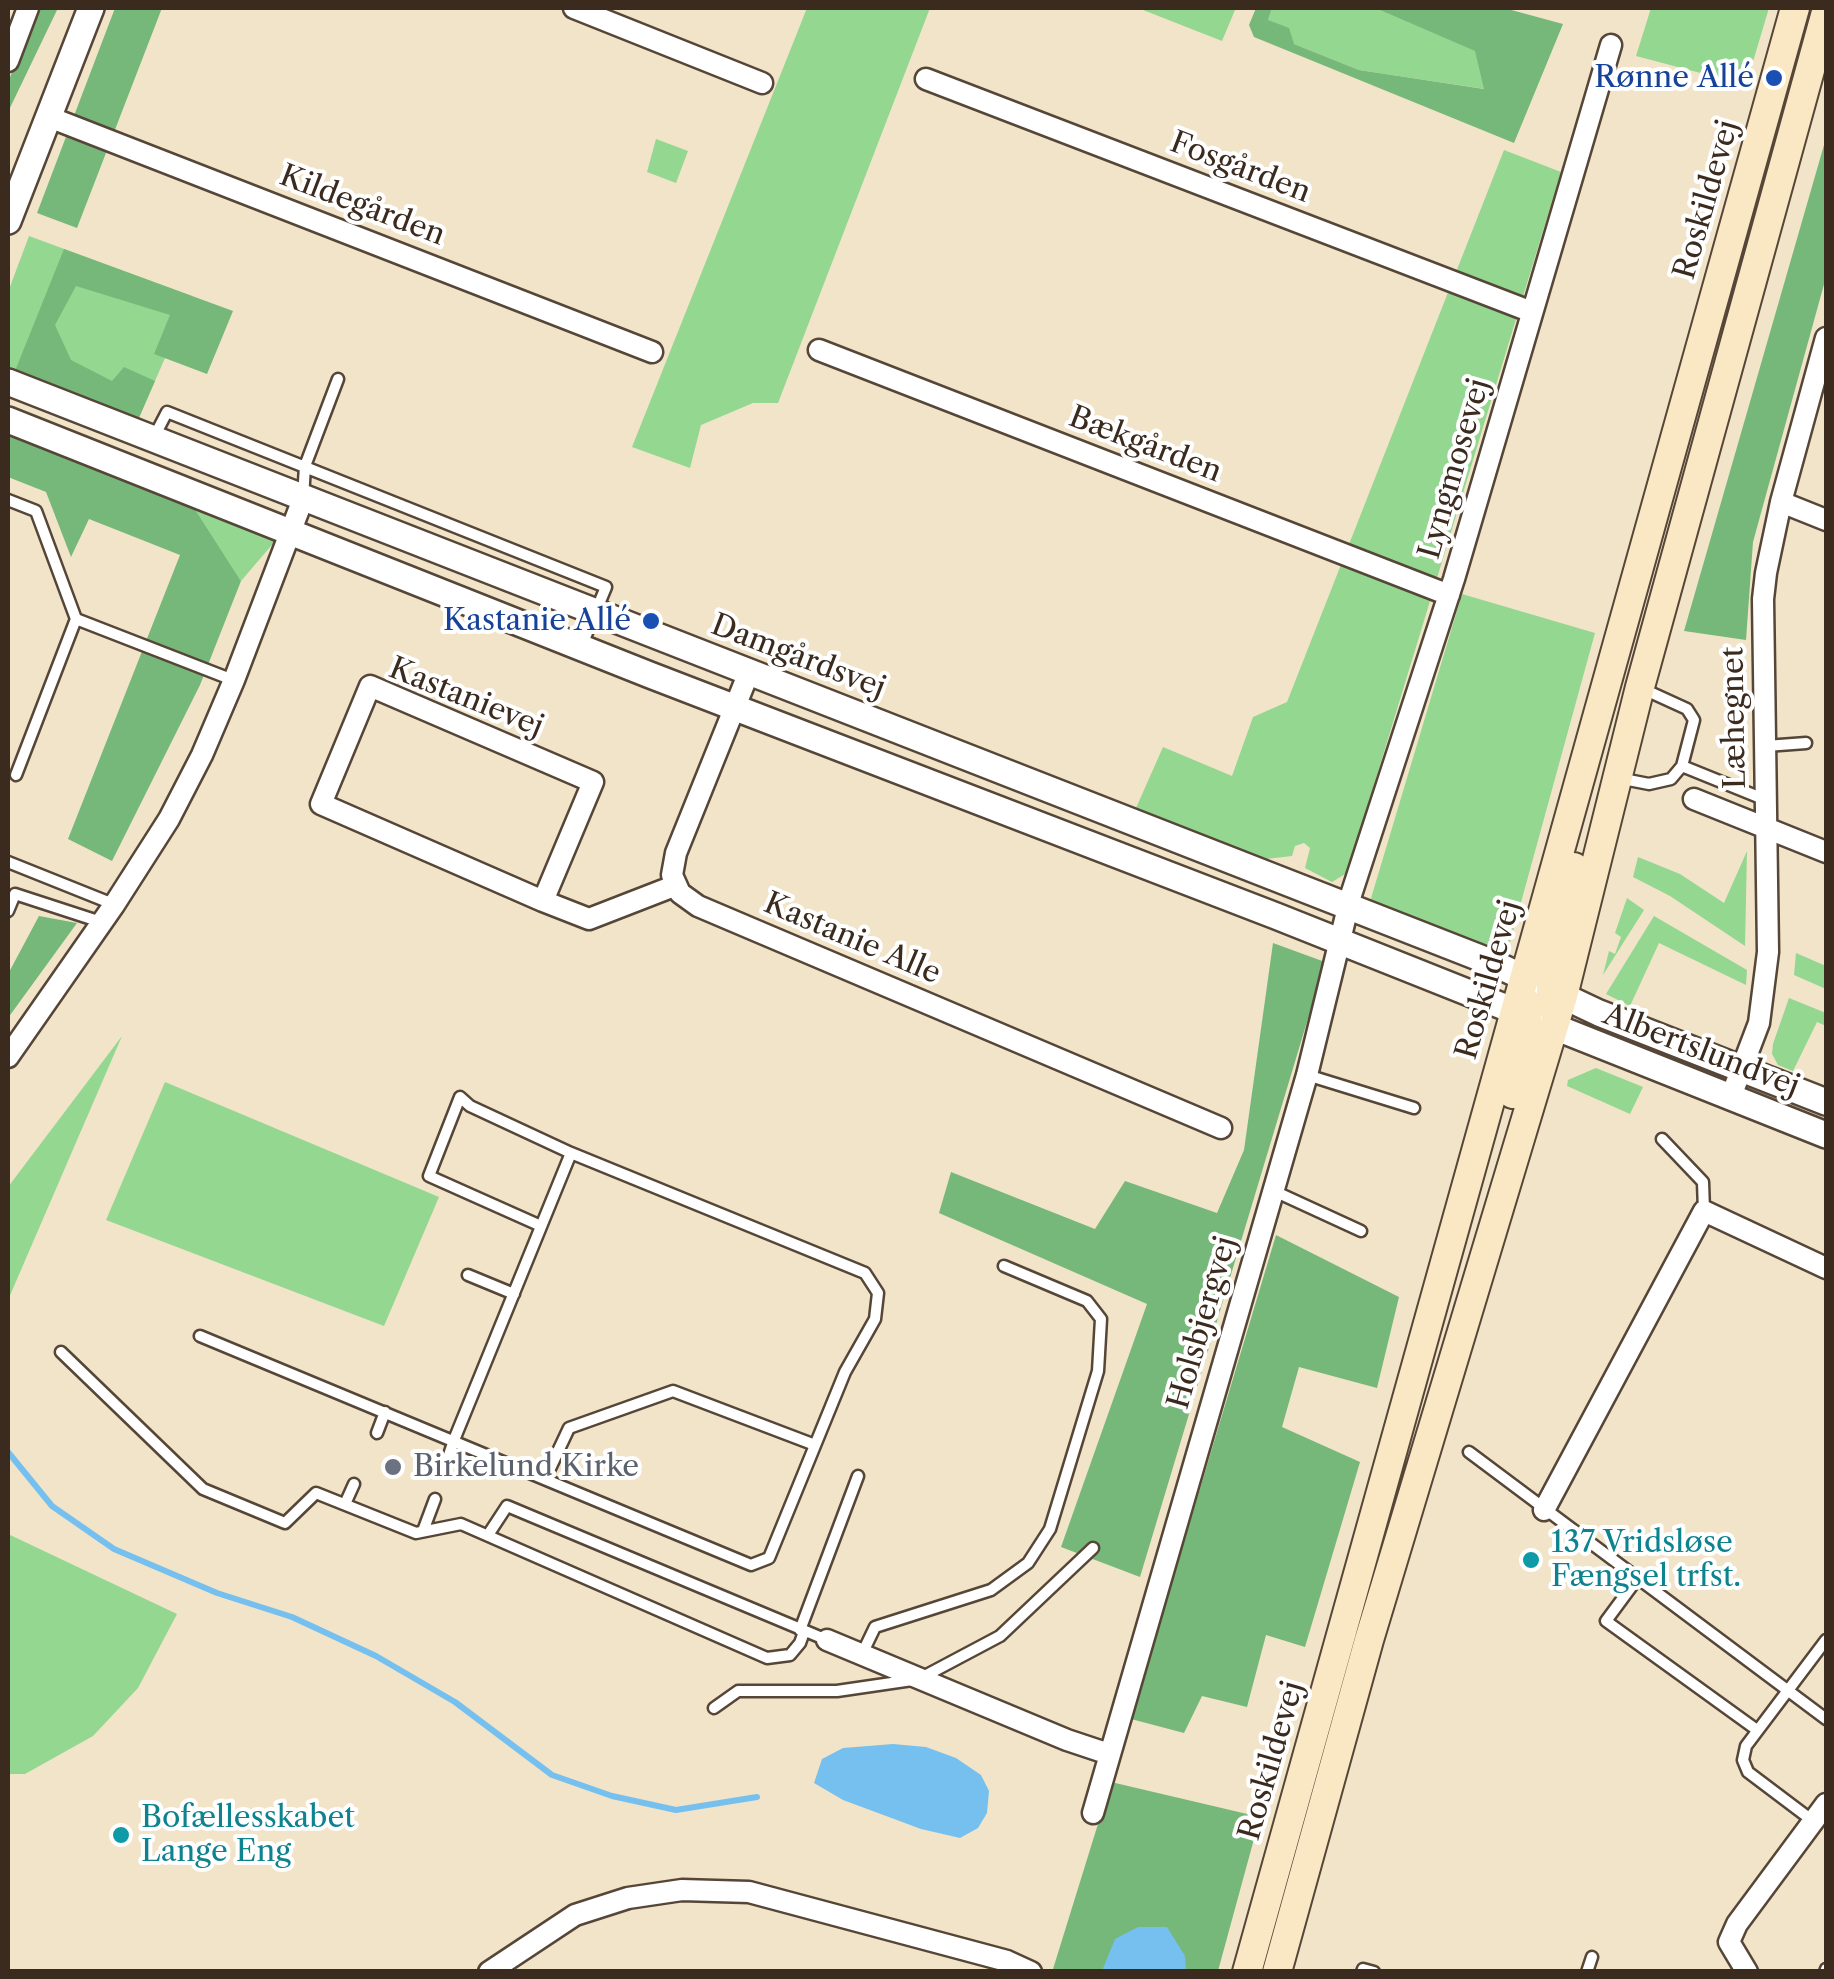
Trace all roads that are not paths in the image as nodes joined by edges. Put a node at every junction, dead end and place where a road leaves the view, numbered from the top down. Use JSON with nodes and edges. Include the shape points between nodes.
{"nodes":[{"id":1,"x":28,"y":8,"type":"edge"},
{"id":2,"x":91,"y":8,"type":"edge"},
{"id":3,"x":574,"y":8,"type":"edge"},
{"id":4,"x":1794,"y":8,"type":"edge"},
{"id":5,"x":1826,"y":12,"type":"edge"},
{"id":6,"x":1611,"y":44,"type":"dead end"},
{"id":7,"x":8,"y":57,"type":"edge"},
{"id":8,"x":926,"y":79,"type":"dead end"},
{"id":9,"x":762,"y":83,"type":"dead end"},
{"id":10,"x":50,"y":118,"type":"junction"},
{"id":11,"x":8,"y":222,"type":"edge"},
{"id":12,"x":1532,"y":312,"type":"junction"},
{"id":13,"x":1826,"y":338,"type":"edge"},
{"id":14,"x":819,"y":350,"type":"dead end"},
{"id":15,"x":652,"y":352,"type":"dead end"},
{"id":16,"x":338,"y":379,"type":"dead end"},
{"id":17,"x":8,"y":382,"type":"edge"},
{"id":18,"x":8,"y":420,"type":"edge"},
{"id":19,"x":153,"y":439,"type":"junction"},
{"id":20,"x":305,"y":466,"type":"junction"},
{"id":21,"x":303,"y":498,"type":"junction"},
{"id":22,"x":8,"y":500,"type":"edge"},
{"id":23,"x":1781,"y":502,"type":"junction"},
{"id":24,"x":1826,"y":520,"type":"edge"},
{"id":25,"x":292,"y":532,"type":"junction"},
{"id":26,"x":1449,"y":595,"type":"junction"},
{"id":27,"x":596,"y":612,"type":"junction"},
{"id":28,"x":76,"y":619,"type":"junction"},
{"id":29,"x":580,"y":648,"type":"junction"},
{"id":30,"x":749,"y":672,"type":"junction"},
{"id":31,"x":234,"y":680,"type":"junction"},
{"id":32,"x":1640,"y":688,"type":"junction"},
{"id":33,"x":733,"y":708,"type":"junction"},
{"id":34,"x":1806,"y":743,"type":"dead end"},
{"id":35,"x":1765,"y":746,"type":"junction"},
{"id":36,"x":1682,"y":766,"type":"junction"},
{"id":37,"x":16,"y":775,"type":"dead end"},
{"id":38,"x":1617,"y":778,"type":"junction"},
{"id":39,"x":1694,"y":799,"type":"dead end"},
{"id":40,"x":1766,"y":800,"type":"junction"},
{"id":41,"x":1768,"y":829,"type":"junction"},
{"id":42,"x":1826,"y":852,"type":"edge"},
{"id":43,"x":8,"y":862,"type":"edge"},
{"id":44,"x":674,"y":886,"type":"junction"},
{"id":45,"x":543,"y":900,"type":"junction"},
{"id":46,"x":1348,"y":908,"type":"junction"},
{"id":47,"x":8,"y":911,"type":"edge"},
{"id":48,"x":108,"y":913,"type":"junction"},
{"id":49,"x":1339,"y":942,"type":"junction"},
{"id":50,"x":1546,"y":988,"type":"junction"},
{"id":51,"x":1532,"y":1019,"type":"junction"},
{"id":52,"x":8,"y":1058,"type":"edge"},
{"id":53,"x":1743,"y":1068,"type":"junction"},
{"id":54,"x":1307,"y":1075,"type":"junction"},
{"id":55,"x":1730,"y":1099,"type":"junction"},
{"id":56,"x":1826,"y":1102,"type":"edge"},
{"id":57,"x":1414,"y":1108,"type":"dead end"},
{"id":58,"x":1221,"y":1128,"type":"dead end"},
{"id":59,"x":1826,"y":1135,"type":"edge"},
{"id":60,"x":1662,"y":1139,"type":"dead end"},
{"id":61,"x":572,"y":1153,"type":"junction"},
{"id":62,"x":1273,"y":1190,"type":"junction"},
{"id":63,"x":1704,"y":1211,"type":"junction"},
{"id":64,"x":541,"y":1226,"type":"junction"},
{"id":65,"x":1361,"y":1232,"type":"dead end"},
{"id":66,"x":1004,"y":1266,"type":"dead end"},
{"id":67,"x":1826,"y":1268,"type":"edge"},
{"id":68,"x":468,"y":1275,"type":"dead end"},
{"id":69,"x":514,"y":1294,"type":"junction"},
{"id":70,"x":200,"y":1336,"type":"dead end"},
{"id":71,"x":61,"y":1352,"type":"dead end"},
{"id":72,"x":385,"y":1412,"type":"junction"},
{"id":73,"x":376,"y":1433,"type":"dead end"},
{"id":74,"x":454,"y":1440,"type":"junction"},
{"id":75,"x":815,"y":1444,"type":"junction"},
{"id":76,"x":1469,"y":1452,"type":"dead end"},
{"id":77,"x":446,"y":1464,"type":"dead end"},
{"id":78,"x":858,"y":1476,"type":"dead end"},
{"id":79,"x":545,"y":1478,"type":"junction"},
{"id":80,"x":354,"y":1484,"type":"dead end"},
{"id":81,"x":435,"y":1499,"type":"dead end"},
{"id":82,"x":345,"y":1504,"type":"junction"},
{"id":83,"x":1544,"y":1510,"type":"junction"},
{"id":84,"x":424,"y":1531,"type":"junction"},
{"id":85,"x":488,"y":1535,"type":"junction"},
{"id":86,"x":1093,"y":1548,"type":"dead end"},
{"id":87,"x":1636,"y":1579,"type":"junction"},
{"id":88,"x":802,"y":1630,"type":"junction"},
{"id":89,"x":827,"y":1640,"type":"joint"},
{"id":90,"x":1826,"y":1640,"type":"edge"},
{"id":91,"x":862,"y":1655,"type":"junction"},
{"id":92,"x":919,"y":1678,"type":"junction"},
{"id":93,"x":1787,"y":1689,"type":"junction"},
{"id":94,"x":714,"y":1708,"type":"dead end"},
{"id":95,"x":1826,"y":1719,"type":"edge"},
{"id":96,"x":1757,"y":1730,"type":"junction"},
{"id":97,"x":1109,"y":1754,"type":"junction"},
{"id":98,"x":1826,"y":1804,"type":"edge"},
{"id":99,"x":1093,"y":1813,"type":"dead end"},
{"id":100,"x":1813,"y":1821,"type":"junction"},
{"id":101,"x":1592,"y":1956,"type":"dead end"},
{"id":102,"x":489,"y":1972,"type":"edge"},
{"id":103,"x":1032,"y":1972,"type":"edge"},
{"id":104,"x":1247,"y":1972,"type":"edge"},
{"id":105,"x":1277,"y":1972,"type":"edge"},
{"id":106,"x":1362,"y":1972,"type":"edge"},
{"id":107,"x":1374,"y":1972,"type":"edge"},
{"id":108,"x":1587,"y":1972,"type":"edge"},
{"id":109,"x":1747,"y":1972,"type":"edge"}],
"edges":[{"from":1,"to":7,"type":"street"},
{"from":2,"to":10,"type":"street"},
{"from":3,"to":9,"type":"street"},
{"from":4,"to":50,"type":"main road","name":"Roskildevej","via":[[1586,752]]},
{"from":5,"to":32,"type":"main road","name":"Roskildevej"},
{"from":6,"to":12,"type":"street","name":"Lyngmosevej"},
{"from":8,"to":12,"type":"street","name":"Fosgården"},
{"from":10,"to":11,"type":"street"},
{"from":10,"to":15,"type":"street","name":"Kildegården"},
{"from":12,"to":26,"type":"street","name":"Lyngmosevej"},
{"from":13,"to":23,"type":"street","name":"Læhegnet"},
{"from":14,"to":26,"type":"street","name":"Bækgården"},
{"from":16,"to":20,"type":"lane"},
{"from":17,"to":19,"type":"street","name":"Damgårdsvej"},
{"from":18,"to":25,"type":"street"},
{"from":19,"to":20,"type":"lane","via":[[167,412]]},
{"from":19,"to":21,"type":"street","name":"Damgårdsvej"},
{"from":20,"to":21,"type":"lane"},
{"from":20,"to":27,"type":"lane","via":[[606,586]]},
{"from":21,"to":25,"type":"street"},
{"from":21,"to":27,"type":"street","name":"Damgårdsvej"},
{"from":22,"to":28,"type":"lane","via":[[36,511]]},
{"from":23,"to":24,"type":"street"},
{"from":23,"to":35,"type":"street","name":"Læhegnet","via":[[1763,600]]},
{"from":25,"to":29,"type":"street"},
{"from":25,"to":31,"type":"street"},
{"from":26,"to":46,"type":"street","name":"Lyngmosevej"},
{"from":27,"to":29,"type":"lane"},
{"from":27,"to":30,"type":"street","name":"Damgårdsvej"},
{"from":28,"to":31,"type":"lane"},
{"from":28,"to":37,"type":"lane"},
{"from":29,"to":33,"type":"street"},
{"from":30,"to":33,"type":"street"},
{"from":30,"to":46,"type":"street","name":"Damgårdsvej"},
{"from":31,"to":48,"type":"street","via":[[169,819]]},
{"from":32,"to":36,"type":"lane","via":[[1692,714]]},
{"from":32,"to":38,"type":"main road","name":"Roskildevej"},
{"from":33,"to":44,"type":"street","via":[[676,853]]},
{"from":33,"to":49,"type":"street"},
{"from":34,"to":35,"type":"lane"},
{"from":35,"to":40,"type":"street","name":"Læhegnet"},
{"from":36,"to":38,"type":"lane","via":[[1664,783]]},
{"from":36,"to":40,"type":"lane"},
{"from":38,"to":50,"type":"main road","name":"Roskildevej"},
{"from":39,"to":41,"type":"street"},
{"from":40,"to":41,"type":"street","name":"Læhegnet"},
{"from":41,"to":42,"type":"street"},
{"from":41,"to":53,"type":"street","name":"Læhegnet","via":[[1765,988]]},
{"from":43,"to":48,"type":"lane"},
{"from":44,"to":45,"type":"street","name":"Kastanievej","via":[[589,919]]},
{"from":44,"to":58,"type":"street","name":"Kastanie Alle","via":[[698,906]]},
{"from":45,"to":45,"type":"street","name":"Kastanievej","via":[[321,804],[370,686],[593,782]]},
{"from":46,"to":49,"type":"street","name":"Holsbjergvej"},
{"from":46,"to":50,"type":"street","name":"Damgårdsvej"},
{"from":47,"to":48,"type":"lane","via":[[15,894]]},
{"from":48,"to":52,"type":"street"},
{"from":49,"to":51,"type":"street"},
{"from":49,"to":54,"type":"street","name":"Holsbjergvej"},
{"from":50,"to":51,"type":"main road","name":"Roskildevej"},
{"from":50,"to":51,"type":"main road","name":"Roskildevej"},
{"from":50,"to":53,"type":"street","name":"Albertslundvej"},
{"from":51,"to":55,"type":"street","name":"Albertslundvej"},
{"from":51,"to":104,"type":"main road","name":"Roskildevej"},
{"from":51,"to":105,"type":"main road","name":"Roskildevej","via":[[1487,1184],[1485,1247]]},
{"from":53,"to":55,"type":"street","name":"Læhegnet"},
{"from":53,"to":56,"type":"street","name":"Albertslundvej"},
{"from":54,"to":57,"type":"lane"},
{"from":54,"to":62,"type":"street","name":"Holsbjergvej"},
{"from":55,"to":59,"type":"street","name":"Albertslundvej"},
{"from":60,"to":63,"type":"lane","via":[[1703,1182]]},
{"from":61,"to":64,"type":"lane"},
{"from":61,"to":64,"type":"lane","via":[[460,1097],[429,1176]]},
{"from":61,"to":75,"type":"lane","via":[[866,1272],[878,1293],[876,1319]]},
{"from":62,"to":65,"type":"lane"},
{"from":62,"to":97,"type":"street","name":"Holsbjergvej"},
{"from":63,"to":67,"type":"street"},
{"from":63,"to":83,"type":"street"},
{"from":64,"to":69,"type":"lane"},
{"from":66,"to":91,"type":"lane","via":[[1087,1301],[1101,1320],[1098,1371],[1050,1529],[1028,1563],[992,1590],[874,1626]]},
{"from":68,"to":69,"type":"lane"},
{"from":69,"to":74,"type":"lane"},
{"from":70,"to":72,"type":"lane"},
{"from":71,"to":82,"type":"lane","via":[[204,1489],[285,1523],[316,1492]]},
{"from":72,"to":73,"type":"lane"},
{"from":72,"to":74,"type":"lane"},
{"from":74,"to":77,"type":"lane"},
{"from":74,"to":79,"type":"lane"},
{"from":75,"to":79,"type":"lane","via":[[673,1391],[570,1428]]},
{"from":75,"to":79,"type":"lane","via":[[769,1558],[751,1565]]},
{"from":76,"to":83,"type":"lane"},
{"from":78,"to":88,"type":"lane"},
{"from":80,"to":82,"type":"lane"},
{"from":81,"to":84,"type":"lane"},
{"from":82,"to":84,"type":"lane"},
{"from":83,"to":87,"type":"lane"},
{"from":84,"to":85,"type":"lane","via":[[461,1524]]},
{"from":85,"to":88,"type":"lane","via":[[507,1506]]},
{"from":85,"to":88,"type":"lane","via":[[767,1658],[790,1655]]},
{"from":86,"to":92,"type":"lane","via":[[1000,1636]]},
{"from":87,"to":93,"type":"lane"},
{"from":87,"to":96,"type":"lane","via":[[1606,1620]]},
{"from":88,"to":89,"type":"lane"},
{"from":89,"to":91,"type":"street"},
{"from":90,"to":93,"type":"lane"},
{"from":91,"to":92,"type":"street"},
{"from":92,"to":94,"type":"lane","via":[[837,1691],[738,1690]]},
{"from":92,"to":97,"type":"street"},
{"from":93,"to":95,"type":"lane"},
{"from":93,"to":96,"type":"lane"},
{"from":96,"to":100,"type":"lane","via":[[1743,1760],[1748,1772]]},
{"from":97,"to":99,"type":"street","name":"Holsbjergvej"},
{"from":98,"to":100,"type":"street"},
{"from":100,"to":109,"type":"street","via":[[1729,1942]]},
{"from":101,"to":108,"type":"lane"},
{"from":102,"to":103,"type":"street","via":[[575,1915],[682,1890],[749,1892]]},
{"from":106,"to":107,"type":"lane"}]}
